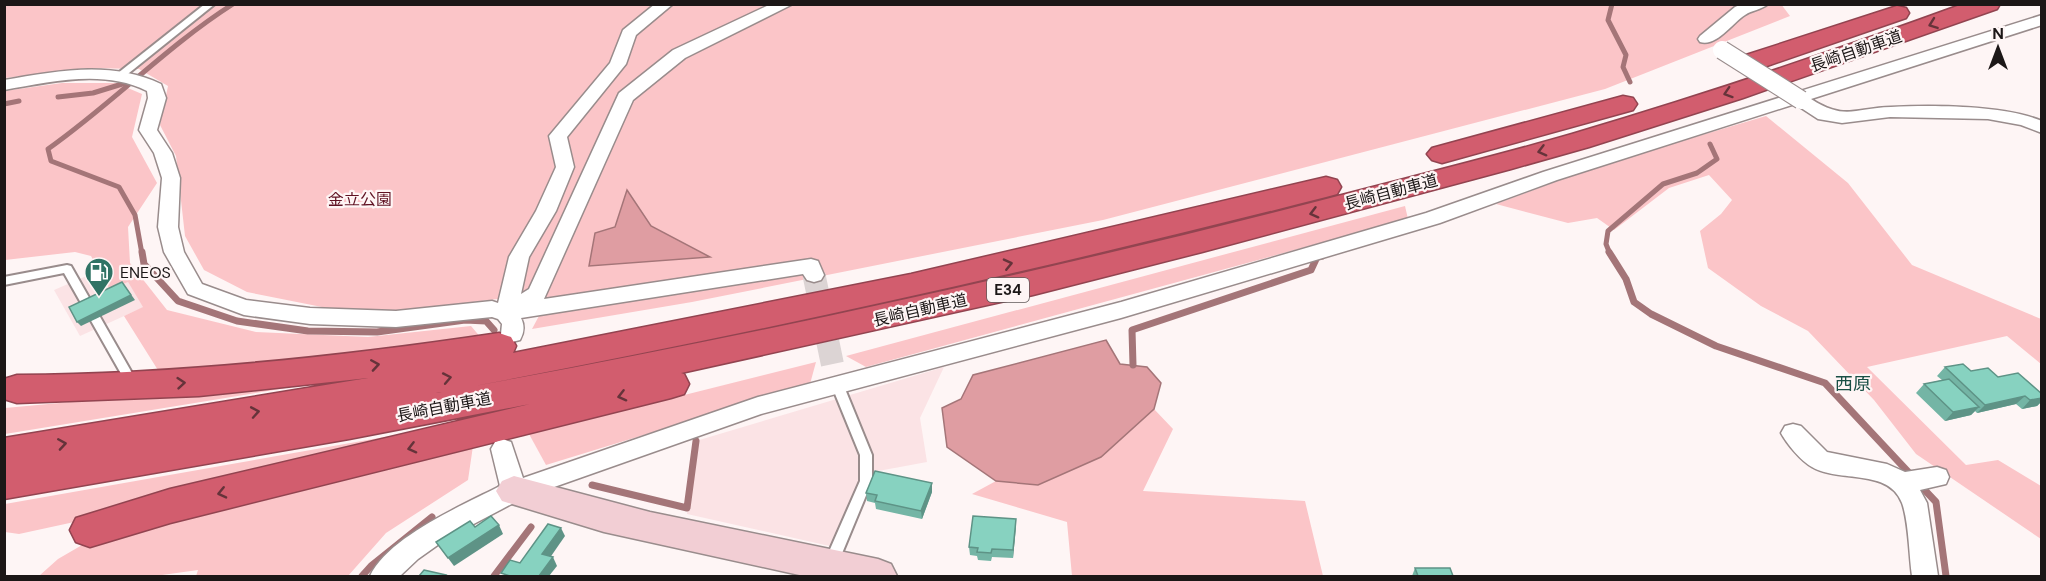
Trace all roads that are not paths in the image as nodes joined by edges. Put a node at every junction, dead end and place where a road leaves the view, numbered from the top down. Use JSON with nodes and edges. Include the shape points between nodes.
{"nodes":[{"id":1,"x":211,"y":4,"type":"edge"},
{"id":2,"x":665,"y":4,"type":"edge"},
{"id":3,"x":785,"y":4,"type":"edge"},
{"id":4,"x":1760,"y":4,"type":"edge"},
{"id":5,"x":1922,"y":4,"type":"edge"},
{"id":6,"x":1988,"y":4,"type":"edge"},
{"id":7,"x":2042,"y":20,"type":"edge"},
{"id":8,"x":1706,"y":39,"type":"dead end"},
{"id":9,"x":1722,"y":51,"type":"dead end"},
{"id":10,"x":133,"y":78,"type":"junction"},
{"id":11,"x":4,"y":85,"type":"edge"},
{"id":12,"x":2042,"y":128,"type":"edge"},
{"id":13,"x":1227,"y":237,"type":"junction"},
{"id":14,"x":969,"y":273,"type":"junction"},
{"id":15,"x":814,"y":275,"type":"dead end"},
{"id":16,"x":4,"y":281,"type":"edge"},
{"id":17,"x":506,"y":313,"type":"junction"},
{"id":18,"x":512,"y":334,"type":"dead end"},
{"id":19,"x":835,"y":375,"type":"junction"},
{"id":20,"x":133,"y":386,"type":"junction"},
{"id":21,"x":9,"y":388,"type":"edge"},
{"id":22,"x":1793,"y":433,"type":"dead end"},
{"id":23,"x":503,"y":449,"type":"dead end"},
{"id":24,"x":4,"y":453,"type":"edge"},
{"id":25,"x":4,"y":483,"type":"edge"},
{"id":26,"x":514,"y":491,"type":"junction"},
{"id":27,"x":90,"y":530,"type":"dead end"},
{"id":28,"x":830,"y":566,"type":"junction"},
{"id":29,"x":383,"y":576,"type":"edge"},
{"id":30,"x":878,"y":576,"type":"edge"},
{"id":31,"x":1925,"y":576,"type":"edge"}],
"edges":[{"from":1,"to":10,"type":"lane"},
{"from":2,"to":17,"type":"street","via":[[629,33],[618,64],[558,136],[565,167],[546,211],[519,257]]},
{"from":3,"to":17,"type":"street","via":[[679,54],[625,97],[537,294]]},
{"from":4,"to":8,"type":"street","via":[[1741,10]]},
{"from":14,"to":5,"type":"highway","name":"長崎自動車道","number":"E34","one_way":true,"via":[[1327,187],[1663,93]]},
{"from":6,"to":13,"type":"highway","name":"長崎自動車道","number":"E34","one_way":true,"via":[[1828,62],[1575,142]]},
{"from":7,"to":19,"type":"street","via":[[1562,172],[1433,218],[1121,310]]},
{"from":9,"to":12,"type":"street","bridge":true,"via":[[1824,115],[1842,118],[1890,112],[1988,114]]},
{"from":10,"to":11,"type":"street","via":[[49,78]]},
{"from":10,"to":17,"type":"street","via":[[155,88],[157,98],[148,130],[164,153],[171,178],[168,227],[174,252],[195,289],[244,307],[310,316],[396,319],[492,309]]},
{"from":13,"to":25,"type":"highway","name":"長崎自動車道","number":"E34","via":[[864,323],[658,365],[405,414]]},
{"from":13,"to":27,"type":"highway","one_way":true,"via":[[670,384],[170,506]]},
{"from":20,"to":14,"type":"highway","one_way":true,"via":[[364,367]]},
{"from":24,"to":14,"type":"highway","name":"長崎自動車道","number":"E34","one_way":true,"via":[[475,373]]},
{"from":15,"to":17,"type":"street","via":[[811,266]]},
{"from":16,"to":20,"type":"lane","via":[[67,269]]},
{"from":17,"to":18,"type":"street","via":[[513,323]]},
{"from":19,"to":26,"type":"street"},
{"from":19,"to":28,"type":"lane","via":[[866,455],[866,481]]},
{"from":20,"to":21,"type":"highway"},
{"from":22,"to":31,"type":"street","via":[[1820,460],[1922,480],[1915,504]]},
{"from":23,"to":26,"type":"street"},
{"from":26,"to":28,"type":"street","via":[[621,521]]},
{"from":26,"to":29,"type":"street","via":[[440,529],[409,550]]},
{"from":28,"to":30,"type":"street"}]}
